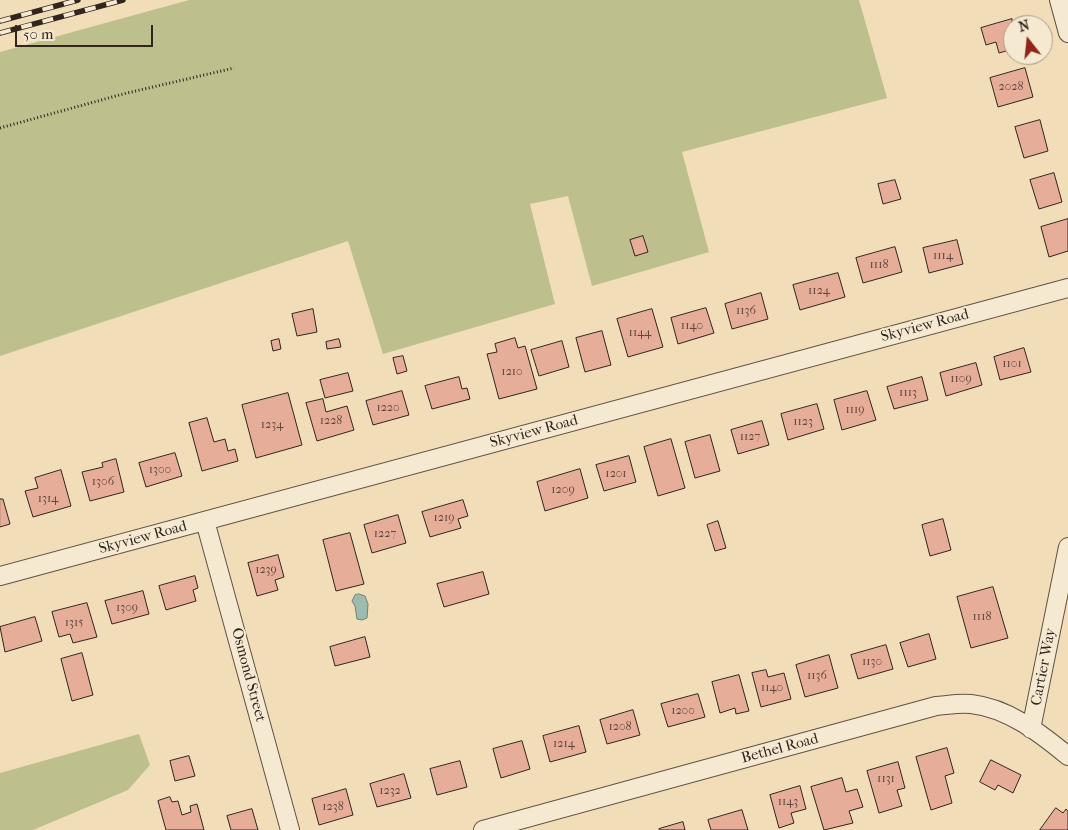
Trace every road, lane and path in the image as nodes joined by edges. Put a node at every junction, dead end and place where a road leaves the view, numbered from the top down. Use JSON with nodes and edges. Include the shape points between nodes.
{"nodes":[{"id":1,"x":1059,"y":0,"type":"edge"},
{"id":2,"x":1068,"y":33,"type":"edge"},
{"id":3,"x":234,"y":68,"type":"dead end"},
{"id":4,"x":0,"y":128,"type":"edge"},
{"id":5,"x":1068,"y":288,"type":"edge"},
{"id":6,"x":206,"y":521,"type":"junction"},
{"id":7,"x":1068,"y":547,"type":"edge"},
{"id":8,"x":0,"y":576,"type":"edge"},
{"id":9,"x":1031,"y":729,"type":"junction"},
{"id":10,"x":1068,"y":756,"type":"edge"},
{"id":11,"x":290,"y":830,"type":"edge"},
{"id":12,"x":483,"y":830,"type":"edge"}],
"edges":[{"from":1,"to":2,"type":"street"},
{"from":3,"to":4,"type":"path"},
{"from":5,"to":6,"type":"street","name":"Skyview Road"},
{"from":6,"to":8,"type":"street","name":"Skyview Road"},
{"from":6,"to":11,"type":"street","name":"Osmond Street"},
{"from":7,"to":9,"type":"street","name":"Cartier Way"},
{"from":9,"to":10,"type":"street","name":"Bethel Road"},
{"from":9,"to":12,"type":"street","name":"Bethel Road","via":[[996,710],[967,704],[936,706]]}]}
